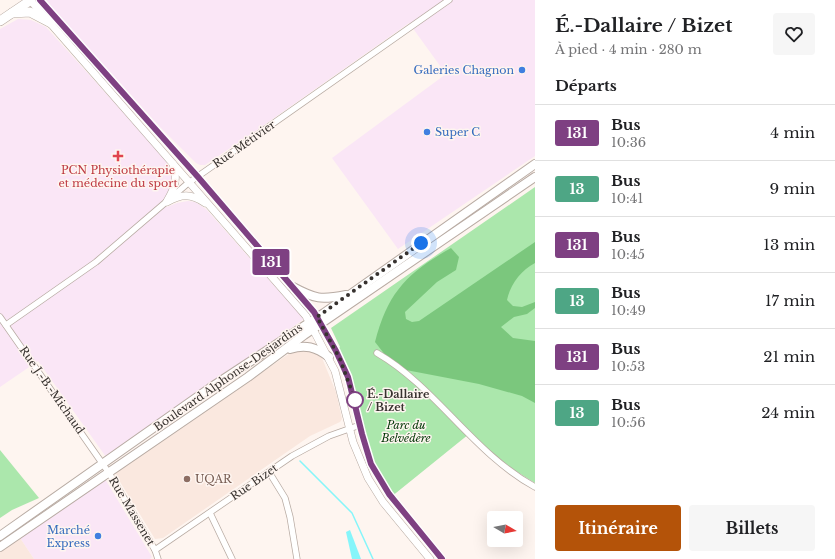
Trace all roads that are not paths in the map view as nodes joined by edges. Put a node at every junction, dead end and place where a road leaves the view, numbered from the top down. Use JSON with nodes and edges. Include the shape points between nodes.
{"nodes":[{"id":1,"x":31,"y":0,"type":"edge"},
{"id":2,"x":40,"y":0,"type":"edge"},
{"id":3,"x":449,"y":0,"type":"edge"},
{"id":4,"x":12,"y":13,"type":"junction"},
{"id":5,"x":0,"y":21,"type":"edge"},
{"id":6,"x":50,"y":23,"type":"junction"},
{"id":7,"x":171,"y":160,"type":"junction"},
{"id":8,"x":535,"y":164,"type":"edge"},
{"id":9,"x":198,"y":177,"type":"junction"},
{"id":10,"x":535,"y":177,"type":"edge"},
{"id":11,"x":190,"y":182,"type":"junction"},
{"id":12,"x":166,"y":202,"type":"junction"},
{"id":13,"x":213,"y":208,"type":"junction"},
{"id":14,"x":293,"y":287,"type":"junction"},
{"id":15,"x":350,"y":294,"type":"junction"},
{"id":16,"x":0,"y":316,"type":"edge"},
{"id":17,"x":320,"y":320,"type":"junction"},
{"id":18,"x":310,"y":321,"type":"junction"},
{"id":19,"x":6,"y":325,"type":"junction"},
{"id":20,"x":314,"y":329,"type":"junction"},
{"id":21,"x":283,"y":351,"type":"junction"},
{"id":22,"x":377,"y":352,"type":"dead end"},
{"id":23,"x":329,"y":357,"type":"junction"},
{"id":24,"x":360,"y":425,"type":"junction"},
{"id":25,"x":350,"y":428,"type":"junction"},
{"id":26,"x":103,"y":464,"type":"junction"},
{"id":27,"x":269,"y":472,"type":"junction"},
{"id":28,"x":109,"y":473,"type":"junction"},
{"id":29,"x":535,"y":487,"type":"edge"},
{"id":30,"x":210,"y":512,"type":"junction"},
{"id":31,"x":0,"y":536,"type":"edge"},
{"id":32,"x":0,"y":547,"type":"edge"},
{"id":33,"x":155,"y":550,"type":"junction"},
{"id":34,"x":158,"y":559,"type":"edge"},
{"id":35,"x":232,"y":559,"type":"edge"},
{"id":36,"x":298,"y":559,"type":"edge"},
{"id":37,"x":430,"y":559,"type":"edge"},
{"id":38,"x":442,"y":559,"type":"edge"}],
"edges":[{"from":1,"to":4,"type":"main road"},
{"from":1,"to":6,"type":"street"},
{"from":2,"to":9,"type":"street"},
{"from":3,"to":9,"type":"street","name":"Rue Métivier"},
{"from":4,"to":5,"type":"main road"},
{"from":4,"to":6,"type":"main road","via":[[30,12]]},
{"from":6,"to":7,"type":"street"},
{"from":7,"to":11,"type":"street"},
{"from":7,"to":12,"type":"street","via":[[176,181]]},
{"from":8,"to":15,"type":"main road","name":"Boulevard Alphonse-Desjardins"},
{"from":9,"to":11,"type":"street","name":"Rue Métivier"},
{"from":9,"to":14,"type":"street"},
{"from":10,"to":17,"type":"main road","name":"Boulevard Alphonse-Desjardins"},
{"from":11,"to":12,"type":"street","name":"Rue Métivier"},
{"from":11,"to":13,"type":"street"},
{"from":12,"to":13,"type":"street","via":[[190,195]]},
{"from":12,"to":19,"type":"street","name":"Rue Métivier","via":[[96,262]]},
{"from":13,"to":18,"type":"street"},
{"from":14,"to":15,"type":"main road","via":[[317,299]]},
{"from":14,"to":17,"type":"street"},
{"from":15,"to":17,"type":"main road","name":"Boulevard Alphonse-Desjardins"},
{"from":16,"to":19,"type":"street","name":"Rue J.-B.-Michaud"},
{"from":17,"to":18,"type":"main road","name":"Boulevard Alphonse-Desjardins"},
{"from":17,"to":20,"type":"main road","name":"Boulevard Alphonse-Desjardins"},
{"from":17,"to":24,"type":"street","via":[[348,377]]},
{"from":18,"to":20,"type":"street"},
{"from":18,"to":26,"type":"main road","name":"Boulevard Alphonse-Desjardins"},
{"from":19,"to":26,"type":"street","name":"Rue J.-B.-Michaud"},
{"from":20,"to":21,"type":"main road","name":"Boulevard Alphonse-Desjardins"},
{"from":20,"to":23,"type":"street"},
{"from":21,"to":23,"type":"main road","via":[[305,346],[316,348]]},
{"from":21,"to":28,"type":"main road","name":"Boulevard Alphonse-Desjardins"},
{"from":22,"to":29,"type":"street","via":[[394,362],[420,384],[488,454]]},
{"from":23,"to":25,"type":"street"},
{"from":24,"to":25,"type":"street","name":"Rue Bizet"},
{"from":24,"to":38,"type":"street","via":[[368,454],[384,487]]},
{"from":25,"to":27,"type":"street","name":"Rue Bizet","via":[[309,446]]},
{"from":25,"to":37,"type":"street","via":[[362,464],[378,495]]},
{"from":26,"to":28,"type":"street","name":"Rue Massenet"},
{"from":26,"to":31,"type":"main road","name":"Boulevard Alphonse-Desjardins"},
{"from":27,"to":30,"type":"street","name":"Rue Bizet"},
{"from":27,"to":36,"type":"street","via":[[285,498]]},
{"from":28,"to":32,"type":"main road","name":"Boulevard Alphonse-Desjardins"},
{"from":28,"to":33,"type":"street","name":"Rue Massenet"},
{"from":30,"to":33,"type":"street","name":"Rue Bizet"},
{"from":30,"to":35,"type":"street"},
{"from":33,"to":34,"type":"street","name":"Rue Massenet"}]}
